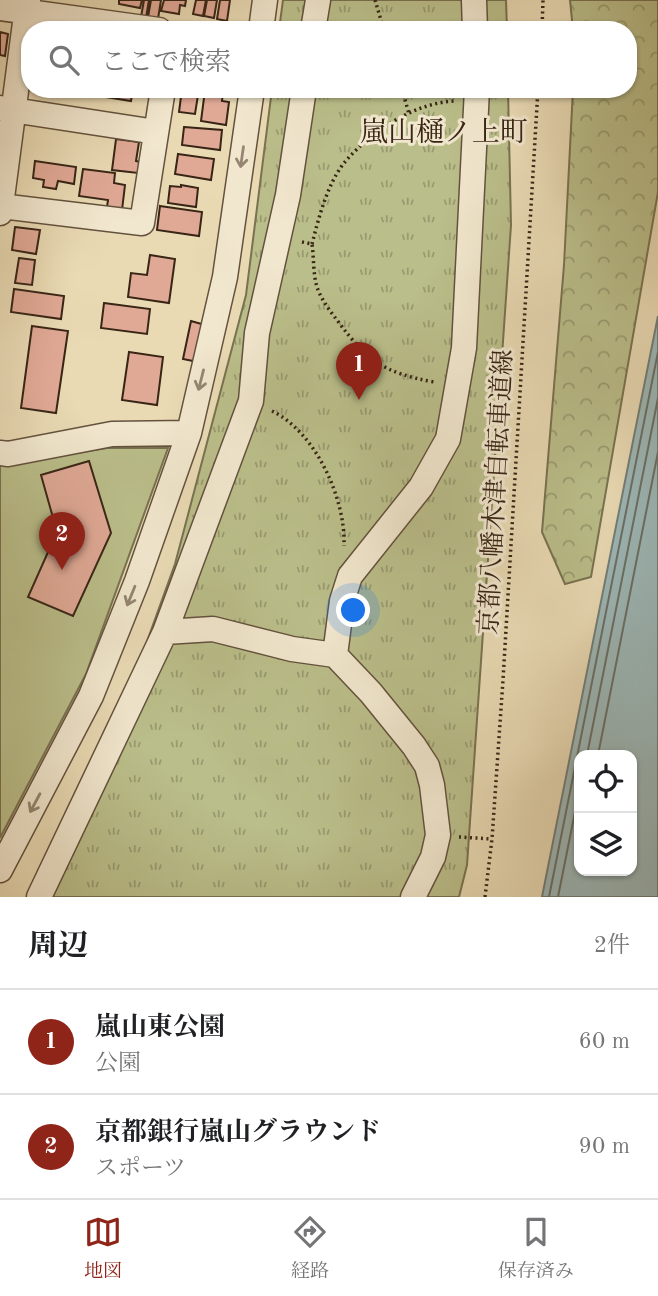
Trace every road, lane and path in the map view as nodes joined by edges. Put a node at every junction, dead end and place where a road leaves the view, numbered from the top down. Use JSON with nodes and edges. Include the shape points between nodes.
{"nodes":[{"id":1,"x":265,"y":0,"type":"edge"},
{"id":2,"x":318,"y":0,"type":"edge"},
{"id":3,"x":375,"y":0,"type":"edge"},
{"id":4,"x":474,"y":0,"type":"edge"},
{"id":5,"x":543,"y":0,"type":"edge"},
{"id":6,"x":27,"y":5,"type":"edge"},
{"id":7,"x":0,"y":8,"type":"edge"},
{"id":8,"x":111,"y":21,"type":"edge"},
{"id":9,"x":262,"y":21,"type":"edge"},
{"id":10,"x":314,"y":21,"type":"edge"},
{"id":11,"x":381,"y":21,"type":"edge"},
{"id":12,"x":475,"y":21,"type":"edge"},
{"id":13,"x":542,"y":21,"type":"edge"},
{"id":14,"x":21,"y":36,"type":"edge"},
{"id":15,"x":162,"y":98,"type":"edge"},
{"id":16,"x":251,"y":98,"type":"edge"},
{"id":17,"x":303,"y":98,"type":"edge"},
{"id":18,"x":405,"y":98,"type":"edge"},
{"id":19,"x":460,"y":98,"type":"edge"},
{"id":20,"x":477,"y":98,"type":"edge"},
{"id":21,"x":537,"y":98,"type":"edge"},
{"id":22,"x":7,"y":109,"type":"edge"},
{"id":23,"x":409,"y":114,"type":"junction"},
{"id":24,"x":156,"y":132,"type":"junction"},
{"id":25,"x":0,"y":206,"type":"edge"},
{"id":26,"x":0,"y":213,"type":"edge"},
{"id":27,"x":278,"y":237,"type":"junction"},
{"id":28,"x":313,"y":244,"type":"junction"},
{"id":29,"x":457,"y":386,"type":"junction"},
{"id":30,"x":251,"y":401,"type":"junction"},
{"id":31,"x":189,"y":433,"type":"junction"},
{"id":32,"x":0,"y":453,"type":"edge"},
{"id":33,"x":350,"y":576,"type":"junction"},
{"id":34,"x":165,"y":632,"type":"junction"},
{"id":35,"x":335,"y":655,"type":"junction"},
{"id":36,"x":461,"y":837,"type":"dead end"},
{"id":37,"x":492,"y":839,"type":"junction"},
{"id":38,"x":0,"y":870,"type":"edge"},
{"id":39,"x":39,"y":897,"type":"edge"},
{"id":40,"x":413,"y":897,"type":"edge"},
{"id":41,"x":485,"y":897,"type":"edge"}],
"edges":[{"from":1,"to":9,"type":"street"},
{"from":2,"to":10,"type":"street"},
{"from":3,"to":11,"type":"path"},
{"from":4,"to":12,"type":"street"},
{"from":5,"to":13,"type":"path"},
{"from":6,"to":7,"type":"street"},
{"from":6,"to":8,"type":"street"},
{"from":14,"to":22,"type":"street"},
{"from":15,"to":24,"type":"street"},
{"from":16,"to":31,"type":"street","one_way":true,"via":[[225,277]]},
{"from":17,"to":27,"type":"street"},
{"from":18,"to":23,"type":"path"},
{"from":19,"to":23,"type":"path"},
{"from":20,"to":29,"type":"street","via":[[464,348]]},
{"from":21,"to":37,"type":"path","name":"京都八幡木津自転車道線"},
{"from":22,"to":24,"type":"street"},
{"from":22,"to":25,"type":"street"},
{"from":23,"to":28,"type":"path","via":[[368,141],[344,164],[319,215]]},
{"from":24,"to":25,"type":"street","via":[[142,223]]},
{"from":25,"to":26,"type":"street"},
{"from":27,"to":28,"type":"path"},
{"from":27,"to":30,"type":"street","via":[[257,334]]},
{"from":28,"to":29,"type":"path","via":[[317,287],[355,345],[403,376]]},
{"from":29,"to":33,"type":"street","via":[[447,439],[435,465]]},
{"from":30,"to":33,"type":"path","via":[[278,414],[296,430],[331,477],[341,508]]},
{"from":30,"to":34,"type":"street"},
{"from":31,"to":32,"type":"street","via":[[112,434]]},
{"from":31,"to":38,"type":"street","one_way":true,"via":[[91,696]]},
{"from":33,"to":35,"type":"street"},
{"from":34,"to":35,"type":"street","via":[[213,629]]},
{"from":34,"to":39,"type":"street"},
{"from":35,"to":40,"type":"street","via":[[399,725],[426,766],[438,835],[433,857]]},
{"from":36,"to":37,"type":"path"},
{"from":37,"to":41,"type":"path","name":"京都八幡木津自転車道線"}]}
